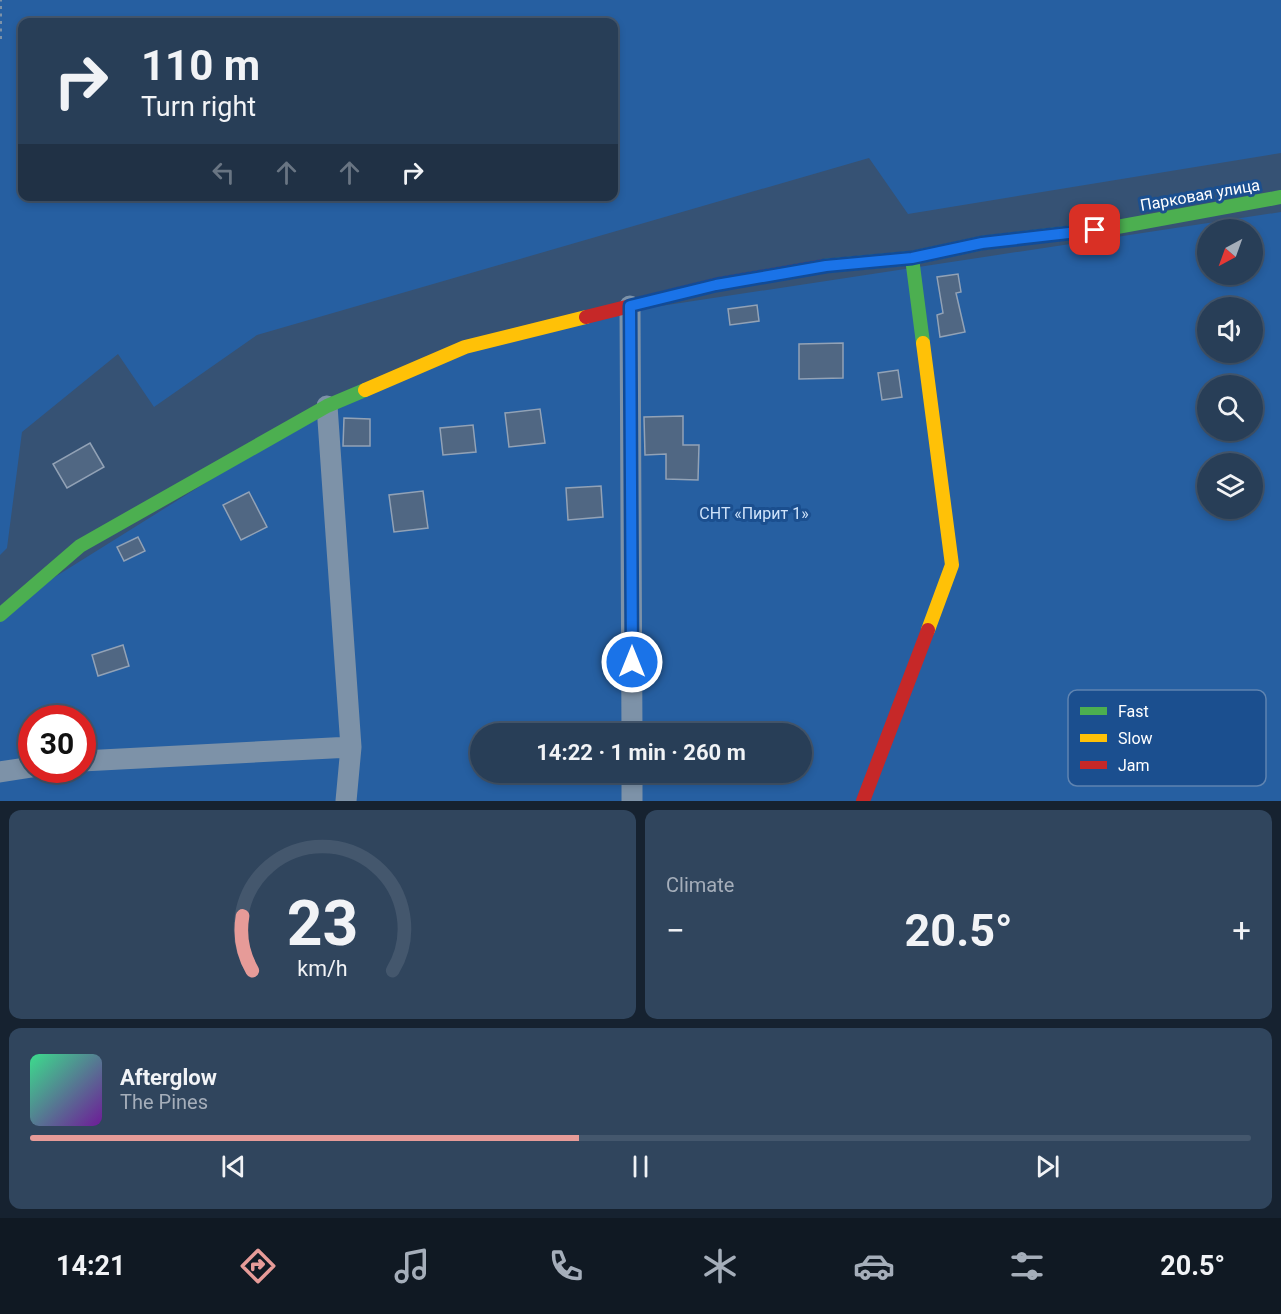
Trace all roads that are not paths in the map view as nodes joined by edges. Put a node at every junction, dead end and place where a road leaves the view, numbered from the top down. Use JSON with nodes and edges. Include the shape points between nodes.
{"nodes":[{"id":1,"x":1281,"y":197,"type":"edge"},
{"id":2,"x":912,"y":258,"type":"junction"},
{"id":3,"x":630,"y":306,"type":"junction"},
{"id":4,"x":327,"y":406,"type":"junction"},
{"id":5,"x":0,"y":615,"type":"edge"},
{"id":6,"x":632,"y":723,"type":"edge"},
{"id":7,"x":351,"y":747,"type":"junction"},
{"id":8,"x":96,"y":760,"type":"edge"},
{"id":9,"x":18,"y":769,"type":"edge"},
{"id":10,"x":0,"y":772,"type":"edge"},
{"id":11,"x":632,"y":783,"type":"edge"},
{"id":12,"x":346,"y":801,"type":"edge"},
{"id":13,"x":632,"y":801,"type":"edge"},
{"id":14,"x":863,"y":801,"type":"edge"}],
"edges":[{"from":1,"to":2,"type":"street","name":"Парковая улица","via":[[1117,227],[982,243]]},
{"from":2,"to":3,"type":"street","name":"Парковая улица","via":[[815,268],[716,285]]},
{"from":2,"to":14,"type":"street","via":[[952,565]]},
{"from":3,"to":4,"type":"street","name":"Парковая улица","via":[[465,347]]},
{"from":3,"to":6,"type":"street"},
{"from":4,"to":5,"type":"street","name":"Парковая улица","via":[[80,546]]},
{"from":4,"to":7,"type":"street"},
{"from":7,"to":8,"type":"street"},
{"from":7,"to":12,"type":"street"},
{"from":9,"to":10,"type":"street"},
{"from":11,"to":13,"type":"street"}]}
